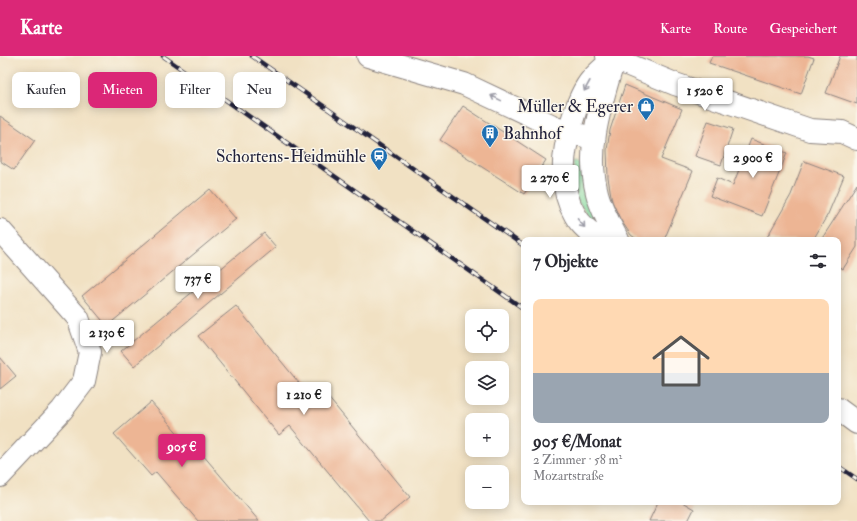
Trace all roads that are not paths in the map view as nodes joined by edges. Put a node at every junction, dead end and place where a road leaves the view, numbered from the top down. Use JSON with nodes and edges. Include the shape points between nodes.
{"nodes":[{"id":1,"x":368,"y":56,"type":"edge"},
{"id":2,"x":613,"y":57,"type":"edge"},
{"id":3,"x":569,"y":132,"type":"junction"},
{"id":4,"x":594,"y":139,"type":"junction"},
{"id":5,"x":857,"y":139,"type":"edge"},
{"id":6,"x":0,"y":230,"type":"edge"},
{"id":7,"x":597,"y":237,"type":"edge"},
{"id":8,"x":616,"y":237,"type":"edge"},
{"id":9,"x":841,"y":411,"type":"edge"},
{"id":10,"x":857,"y":422,"type":"edge"},
{"id":11,"x":0,"y":476,"type":"edge"}],
"edges":[{"from":3,"to":1,"type":"street","one_way":true,"via":[[464,84]]},
{"from":2,"to":3,"type":"street","one_way":true,"via":[[591,79],[578,103]]},
{"from":2,"to":4,"type":"street"},
{"from":2,"to":5,"type":"street","via":[[675,84],[810,130],[842,132]]},
{"from":3,"to":4,"type":"street"},
{"from":3,"to":7,"type":"street","one_way":true,"via":[[564,173],[567,195],[575,216]]},
{"from":4,"to":8,"type":"street","via":[[593,168],[597,193]]},
{"from":6,"to":11,"type":"street","via":[[78,318],[90,352],[84,381],[62,410]]},
{"from":9,"to":10,"type":"street"}]}
